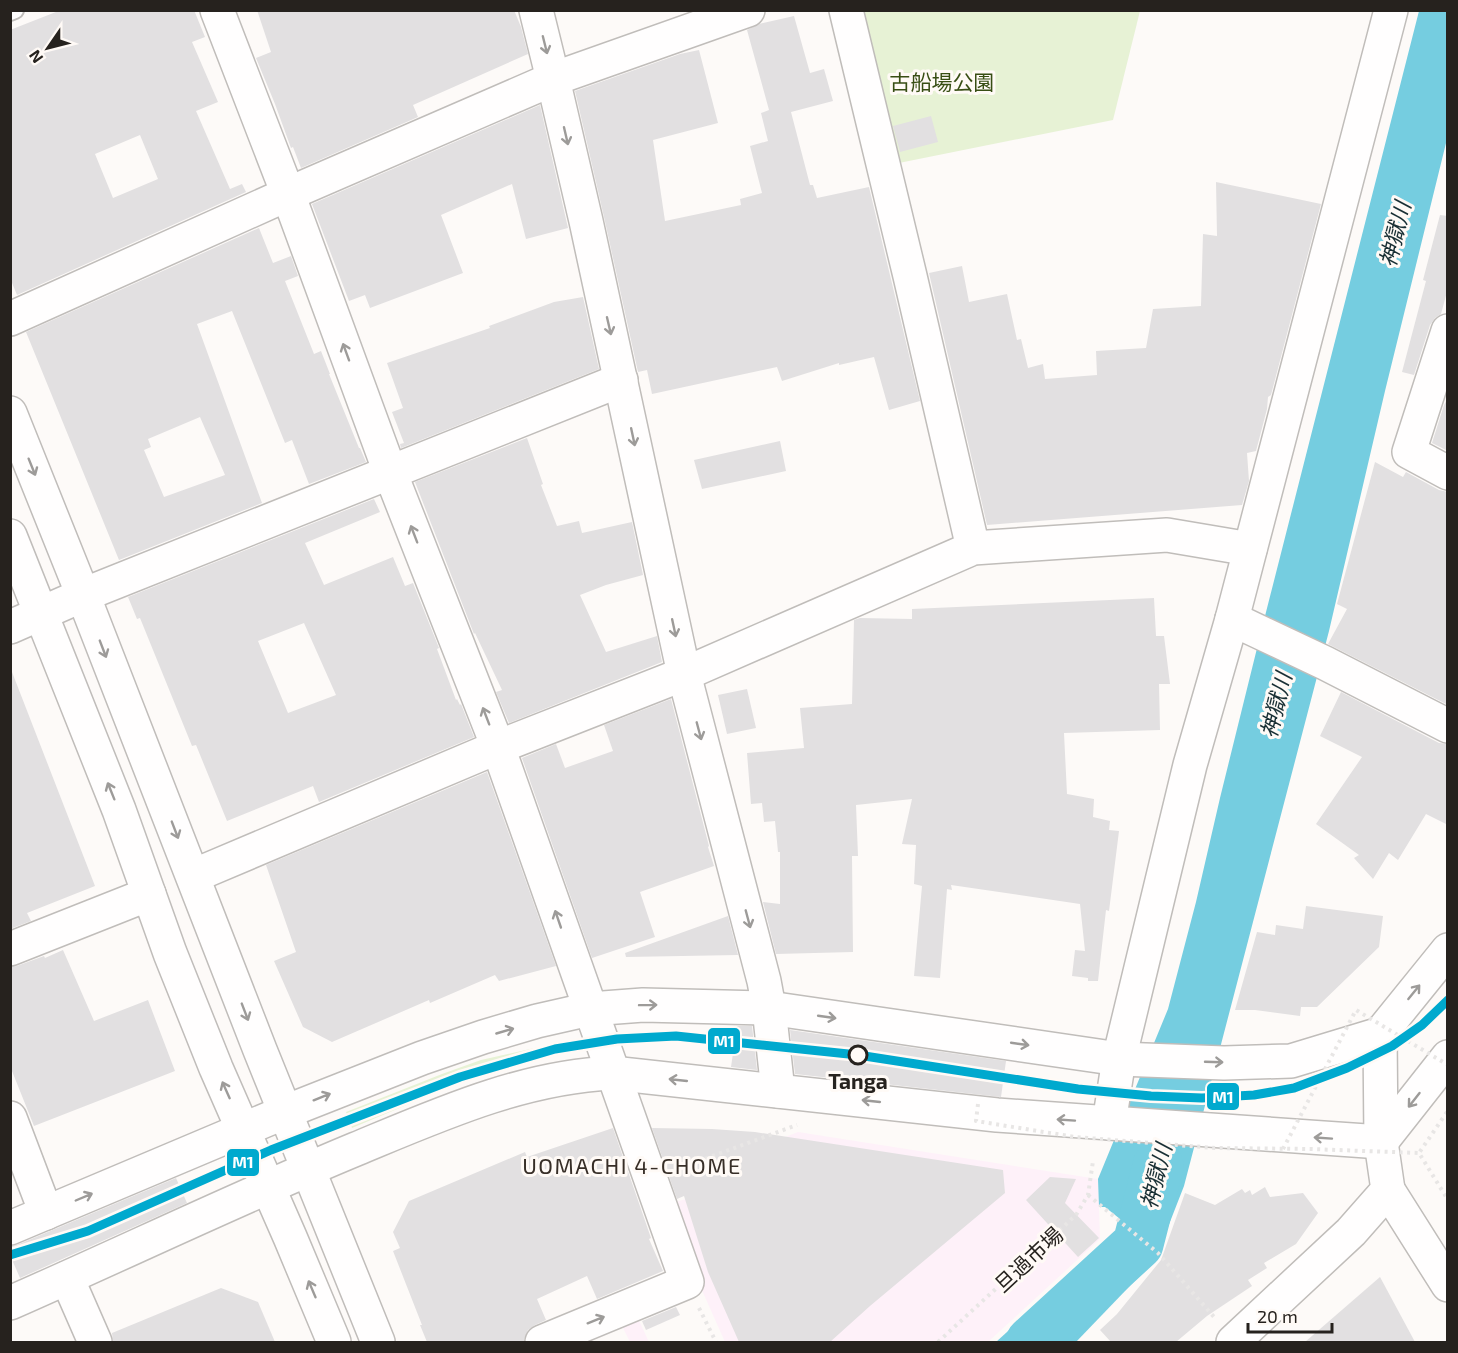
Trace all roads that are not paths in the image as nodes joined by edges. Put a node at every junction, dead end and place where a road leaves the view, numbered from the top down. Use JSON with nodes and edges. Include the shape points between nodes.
{"nodes":[{"id":1,"x":15,"y":10,"type":"edge"},
{"id":2,"x":217,"y":10,"type":"edge"},
{"id":3,"x":536,"y":10,"type":"edge"},
{"id":4,"x":748,"y":10,"type":"edge"},
{"id":5,"x":846,"y":10,"type":"edge"},
{"id":6,"x":1391,"y":10,"type":"edge"},
{"id":7,"x":10,"y":12,"type":"edge"},
{"id":8,"x":554,"y":79,"type":"junction"},
{"id":9,"x":288,"y":194,"type":"junction"},
{"id":10,"x":10,"y":319,"type":"edge"},
{"id":11,"x":1448,"y":332,"type":"edge"},
{"id":12,"x":621,"y":380,"type":"junction"},
{"id":13,"x":10,"y":413,"type":"edge"},
{"id":14,"x":390,"y":472,"type":"junction"},
{"id":15,"x":1448,"y":473,"type":"edge"},
{"id":16,"x":10,"y":536,"type":"edge"},
{"id":17,"x":973,"y":548,"type":"junction"},
{"id":18,"x":1250,"y":549,"type":"junction"},
{"id":19,"x":83,"y":595,"type":"junction"},
{"id":20,"x":41,"y":613,"type":"junction"},
{"id":21,"x":1232,"y":619,"type":"junction"},
{"id":22,"x":10,"y":627,"type":"edge"},
{"id":23,"x":684,"y":674,"type":"junction"},
{"id":24,"x":1448,"y":726,"type":"edge"},
{"id":25,"x":498,"y":747,"type":"junction"},
{"id":26,"x":193,"y":876,"type":"junction"},
{"id":27,"x":149,"y":894,"type":"junction"},
{"id":28,"x":10,"y":949,"type":"edge"},
{"id":29,"x":1448,"y":950,"type":"edge"},
{"id":30,"x":769,"y":1008,"type":"junction"},
{"id":31,"x":590,"y":1009,"type":"junction"},
{"id":32,"x":1380,"y":1034,"type":"junction"},
{"id":33,"x":1448,"y":1057,"type":"edge"},
{"id":34,"x":1119,"y":1059,"type":"junction"},
{"id":35,"x":612,"y":1073,"type":"junction"},
{"id":36,"x":778,"y":1091,"type":"junction"},
{"id":37,"x":285,"y":1112,"type":"junction"},
{"id":38,"x":10,"y":1118,"type":"edge"},
{"id":39,"x":1110,"y":1123,"type":"junction"},
{"id":40,"x":243,"y":1130,"type":"junction"},
{"id":41,"x":1381,"y":1142,"type":"junction"},
{"id":42,"x":308,"y":1169,"type":"junction"},
{"id":43,"x":268,"y":1187,"type":"junction"},
{"id":44,"x":1388,"y":1190,"type":"junction"},
{"id":45,"x":46,"y":1213,"type":"junction"},
{"id":46,"x":10,"y":1228,"type":"edge"},
{"id":47,"x":67,"y":1278,"type":"junction"},
{"id":48,"x":1448,"y":1285,"type":"edge"},
{"id":49,"x":10,"y":1303,"type":"edge"},
{"id":50,"x":1230,"y":1337,"type":"edge"},
{"id":51,"x":95,"y":1342,"type":"edge"},
{"id":52,"x":334,"y":1342,"type":"edge"},
{"id":53,"x":378,"y":1342,"type":"edge"},
{"id":54,"x":542,"y":1342,"type":"edge"}],
"edges":[{"from":1,"to":7,"type":"lane"},
{"from":2,"to":9,"type":"street"},
{"from":3,"to":8,"type":"street","one_way":true},
{"from":4,"to":8,"type":"street"},
{"from":5,"to":17,"type":"street"},
{"from":6,"to":18,"type":"street"},
{"from":8,"to":9,"type":"street"},
{"from":8,"to":12,"type":"street","one_way":true},
{"from":9,"to":10,"type":"street"},
{"from":14,"to":9,"type":"street","one_way":true},
{"from":11,"to":15,"type":"street","via":[[1409,452]]},
{"from":12,"to":14,"type":"street"},
{"from":12,"to":23,"type":"street","one_way":true},
{"from":13,"to":19,"type":"street","one_way":true},
{"from":14,"to":19,"type":"street"},
{"from":25,"to":14,"type":"street","one_way":true},
{"from":16,"to":20,"type":"street"},
{"from":17,"to":18,"type":"street","via":[[1167,535]]},
{"from":17,"to":23,"type":"street"},
{"from":18,"to":21,"type":"street"},
{"from":19,"to":20,"type":"street"},
{"from":19,"to":26,"type":"street","one_way":true},
{"from":20,"to":22,"type":"street"},
{"from":27,"to":20,"type":"street","one_way":true},
{"from":21,"to":24,"type":"street"},
{"from":21,"to":34,"type":"street","via":[[1190,765]]},
{"from":23,"to":25,"type":"street"},
{"from":23,"to":30,"type":"street","one_way":true},
{"from":25,"to":26,"type":"street"},
{"from":31,"to":25,"type":"street","one_way":true},
{"from":26,"to":37,"type":"street","one_way":true},
{"from":27,"to":28,"type":"street"},
{"from":40,"to":27,"type":"street","one_way":true,"via":[[182,985]]},
{"from":32,"to":29,"type":"street","one_way":true},
{"from":31,"to":30,"type":"street","one_way":true,"via":[[643,1005]]},
{"from":30,"to":34,"type":"street","one_way":true},
{"from":30,"to":36,"type":"street"},
{"from":31,"to":35,"type":"street"},
{"from":37,"to":31,"type":"street","one_way":true,"via":[[483,1037]]},
{"from":34,"to":32,"type":"street","one_way":true,"via":[[1224,1063],[1291,1060]]},
{"from":32,"to":41,"type":"street"},
{"from":33,"to":41,"type":"street","one_way":true},
{"from":34,"to":39,"type":"street"},
{"from":36,"to":35,"type":"street","one_way":true},
{"from":35,"to":42,"type":"street","via":[[552,1080],[498,1094],[441,1113]]},
{"from":54,"to":35,"type":"street","one_way":true,"via":[[687,1282]]},
{"from":39,"to":36,"type":"street","one_way":true},
{"from":37,"to":40,"type":"street"},
{"from":37,"to":42,"type":"street"},
{"from":38,"to":45,"type":"street"},
{"from":41,"to":39,"type":"street","one_way":true},
{"from":40,"to":43,"type":"street"},
{"from":45,"to":40,"type":"street","one_way":true},
{"from":41,"to":44,"type":"street"},
{"from":42,"to":43,"type":"street"},
{"from":42,"to":53,"type":"street"},
{"from":43,"to":47,"type":"street"},
{"from":52,"to":43,"type":"street","one_way":true},
{"from":44,"to":48,"type":"street"},
{"from":44,"to":50,"type":"street","via":[[1351,1232]]},
{"from":45,"to":46,"type":"street"},
{"from":47,"to":49,"type":"street"},
{"from":47,"to":51,"type":"street"}]}
